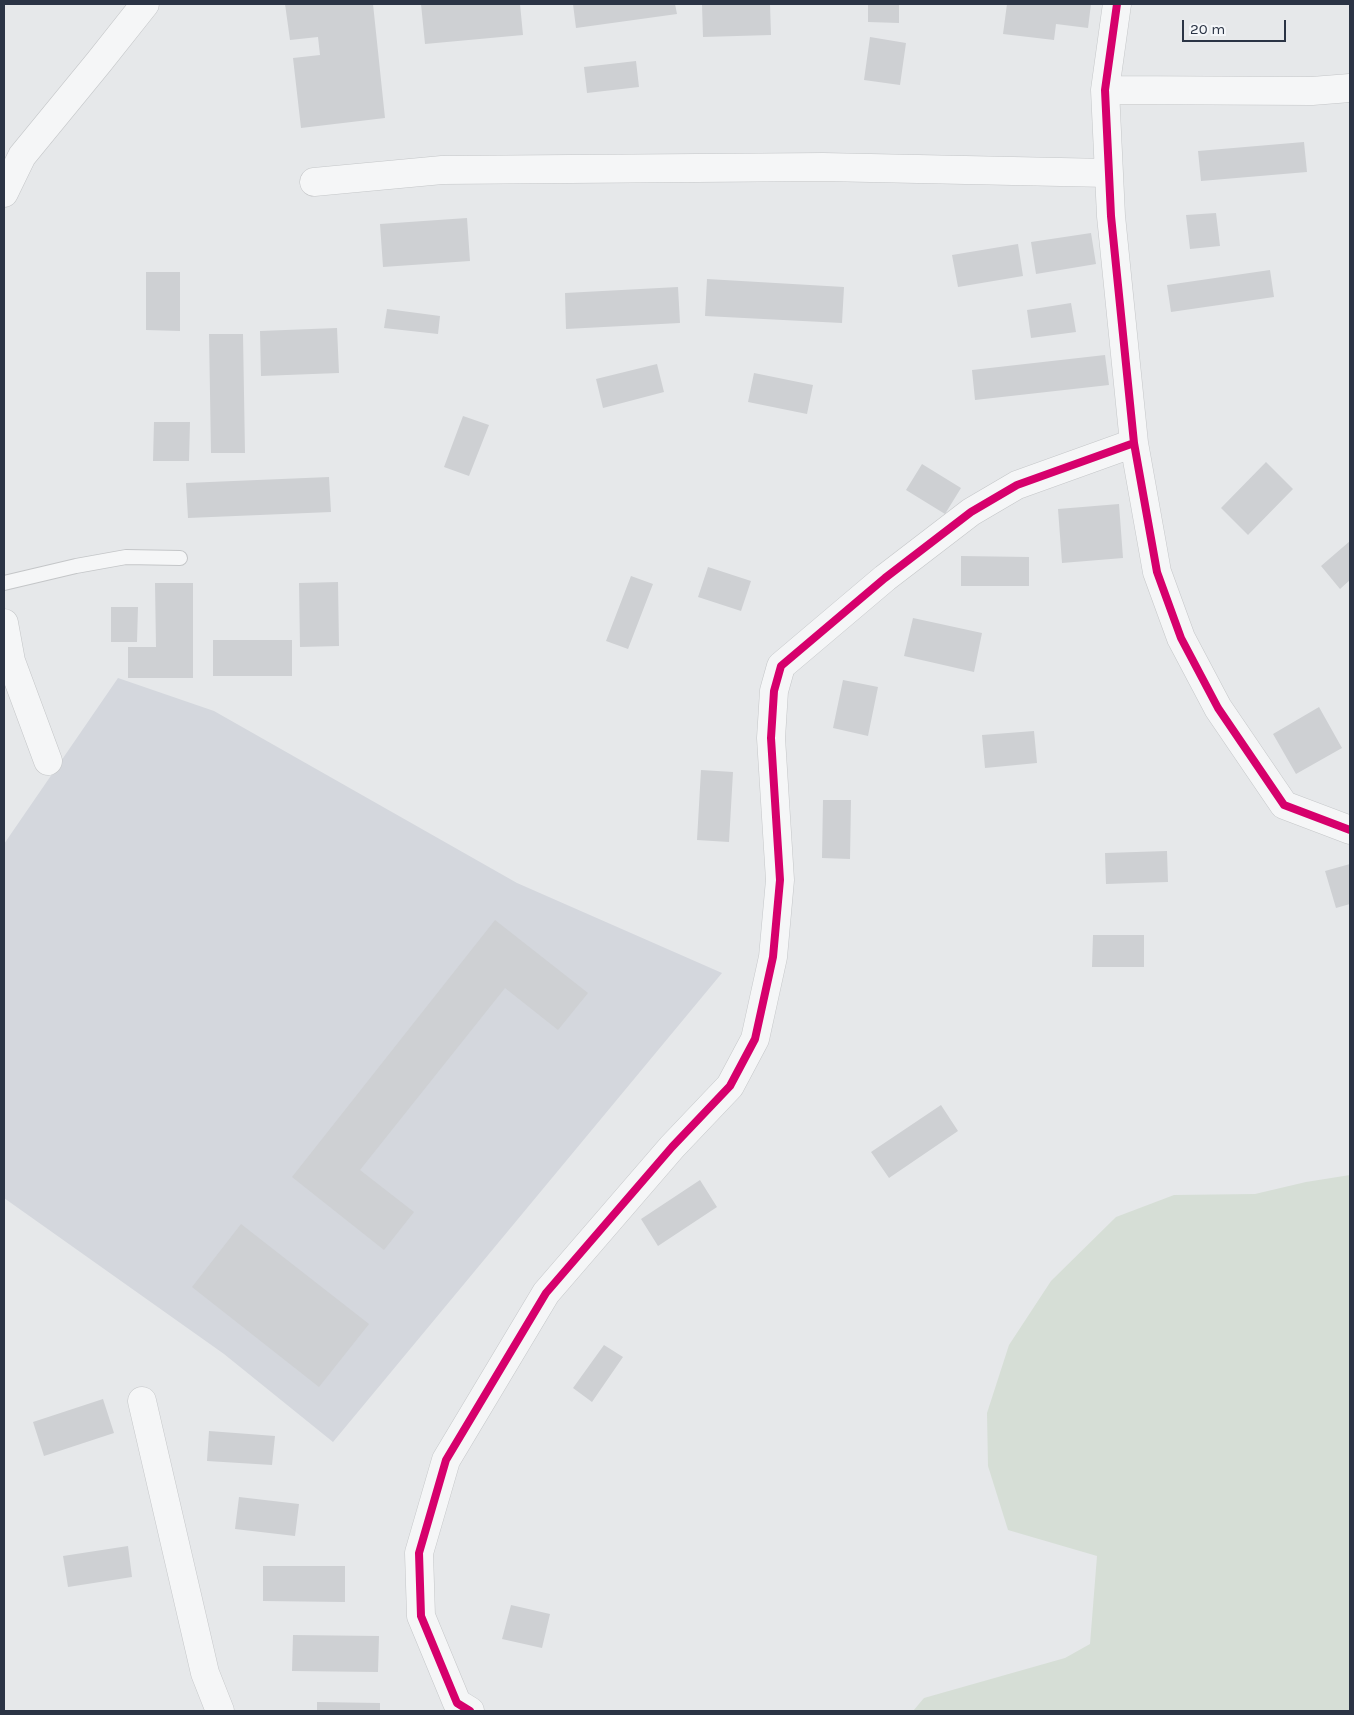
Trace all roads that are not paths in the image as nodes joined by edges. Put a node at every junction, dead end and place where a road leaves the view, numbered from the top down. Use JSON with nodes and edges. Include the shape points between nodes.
{"nodes":[{"id":1,"x":145,"y":4,"type":"edge"},
{"id":2,"x":1117,"y":4,"type":"edge"},
{"id":3,"x":1350,"y":88,"type":"edge"},
{"id":4,"x":1105,"y":90,"type":"junction"},
{"id":5,"x":1108,"y":173,"type":"junction"},
{"id":6,"x":314,"y":182,"type":"dead end"},
{"id":7,"x":4,"y":194,"type":"edge"},
{"id":8,"x":1134,"y":443,"type":"junction"},
{"id":9,"x":180,"y":558,"type":"dead end"},
{"id":10,"x":4,"y":583,"type":"edge"},
{"id":11,"x":4,"y":624,"type":"edge"},
{"id":12,"x":48,"y":761,"type":"dead end"},
{"id":13,"x":1350,"y":830,"type":"edge"},
{"id":14,"x":142,"y":1401,"type":"dead end"},
{"id":15,"x":220,"y":1711,"type":"edge"},
{"id":16,"x":470,"y":1711,"type":"edge"}],
"edges":[{"from":1,"to":7,"type":"street","via":[[22,156]]},
{"from":2,"to":4,"type":"street"},
{"from":3,"to":4,"type":"street","via":[[1312,91]]},
{"from":4,"to":5,"type":"street"},
{"from":5,"to":6,"type":"street","via":[[823,167],[442,170]]},
{"from":5,"to":8,"type":"street"},
{"from":8,"to":13,"type":"street","via":[[1157,572],[1181,638],[1218,708],[1284,805]]},
{"from":8,"to":16,"type":"street","via":[[1017,485],[971,512],[884,578],[781,666],[774,691],[771,738],[780,880],[773,957],[754,1039],[730,1086],[672,1147],[546,1293],[446,1460],[419,1553],[421,1616],[457,1703]]},
{"from":9,"to":10,"type":"lane","via":[[126,557]]},
{"from":11,"to":12,"type":"street","via":[[11,661]]},
{"from":14,"to":15,"type":"street","via":[[205,1673]]}]}
